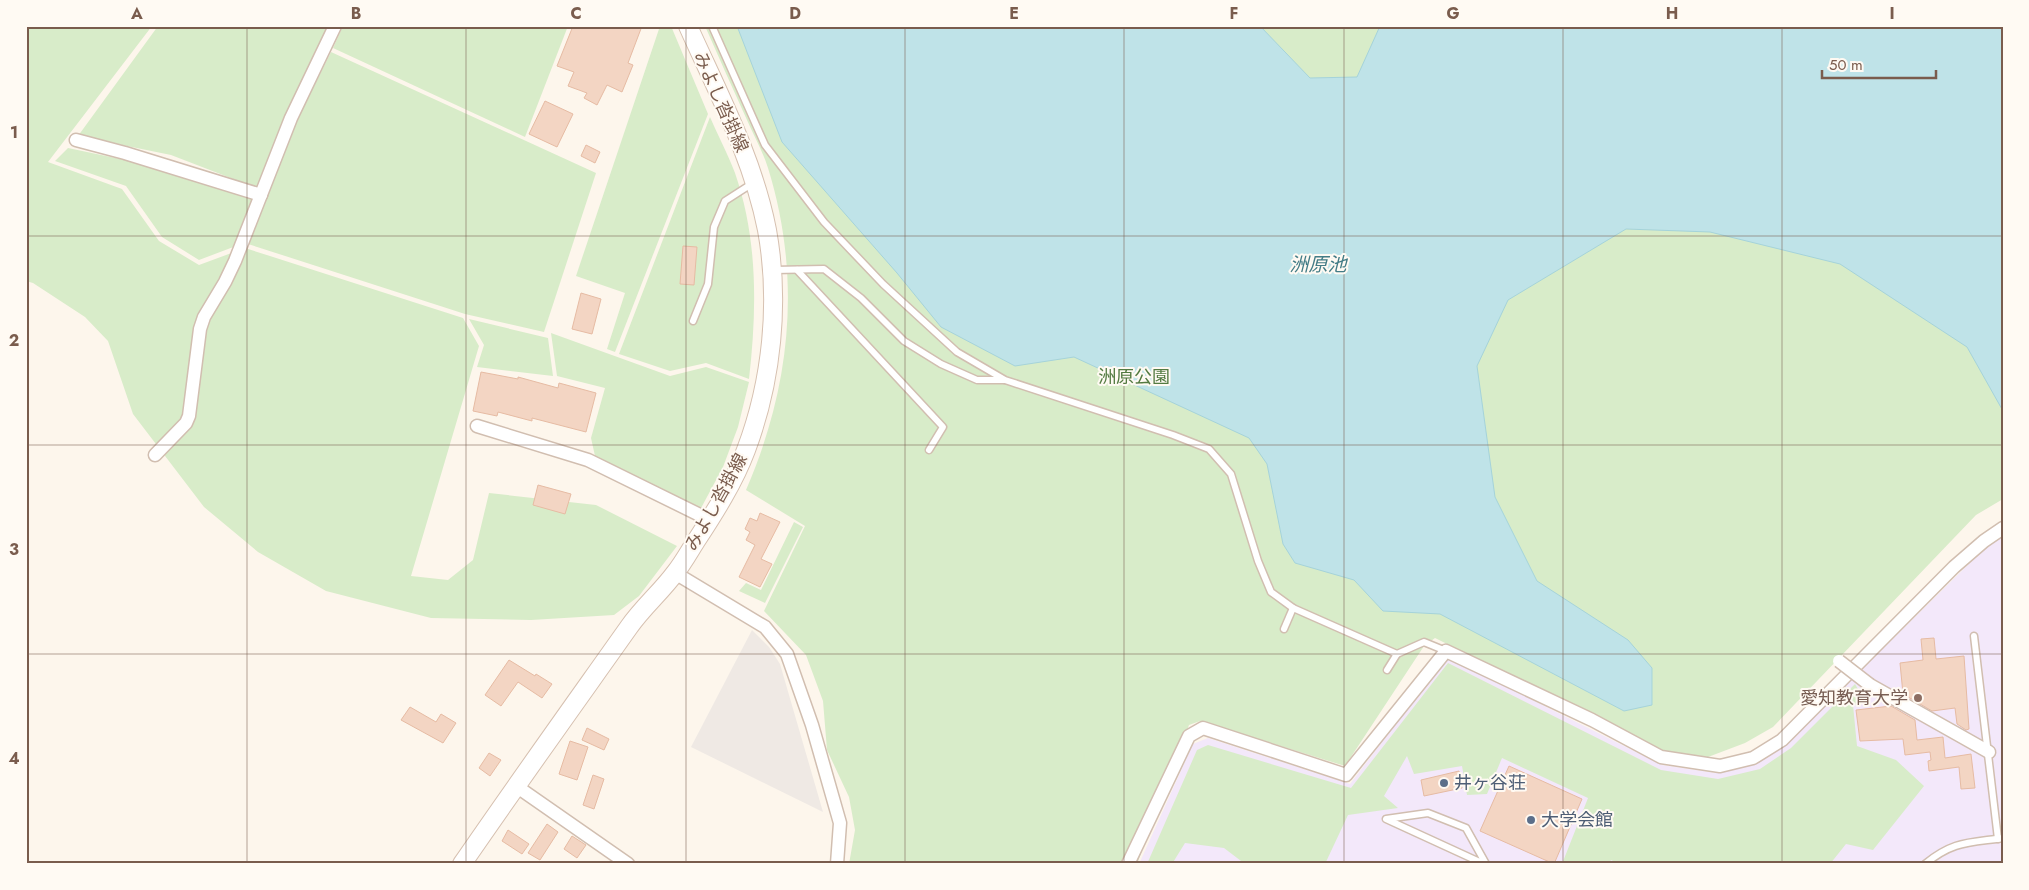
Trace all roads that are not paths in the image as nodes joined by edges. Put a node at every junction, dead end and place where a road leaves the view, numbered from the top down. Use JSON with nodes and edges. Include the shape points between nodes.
{"nodes":[{"id":1,"x":335,"y":26,"type":"edge"},
{"id":2,"x":688,"y":26,"type":"edge"},
{"id":3,"x":712,"y":26,"type":"edge"},
{"id":4,"x":76,"y":140,"type":"dead end"},
{"id":5,"x":755,"y":182,"type":"junction"},
{"id":6,"x":261,"y":195,"type":"junction"},
{"id":7,"x":772,"y":270,"type":"junction"},
{"id":8,"x":797,"y":270,"type":"junction"},
{"id":9,"x":693,"y":321,"type":"dead end"},
{"id":10,"x":1005,"y":380,"type":"junction"},
{"id":11,"x":477,"y":426,"type":"dead end"},
{"id":12,"x":929,"y":450,"type":"dead end"},
{"id":13,"x":155,"y":455,"type":"dead end"},
{"id":14,"x":710,"y":520,"type":"junction"},
{"id":15,"x":2003,"y":528,"type":"edge"},
{"id":16,"x":676,"y":573,"type":"junction"},
{"id":17,"x":1292,"y":608,"type":"junction"},
{"id":18,"x":1284,"y":629,"type":"dead end"},
{"id":19,"x":1974,"y":636,"type":"dead end"},
{"id":20,"x":1446,"y":651,"type":"junction"},
{"id":21,"x":1397,"y":654,"type":"junction"},
{"id":22,"x":1839,"y":661,"type":"dead end"},
{"id":23,"x":1386,"y":670,"type":"dead end"},
{"id":24,"x":1988,"y":752,"type":"junction"},
{"id":25,"x":516,"y":786,"type":"junction"},
{"id":26,"x":2000,"y":838,"type":"edge"},
{"id":27,"x":462,"y":864,"type":"edge"},
{"id":28,"x":628,"y":864,"type":"edge"},
{"id":29,"x":838,"y":864,"type":"edge"},
{"id":30,"x":1128,"y":864,"type":"edge"},
{"id":31,"x":1485,"y":864,"type":"edge"},
{"id":32,"x":1925,"y":864,"type":"edge"}],
"edges":[{"from":1,"to":6,"type":"street","via":[[291,118]]},
{"from":2,"to":5,"type":"main road","name":"みよし沓掛線","via":[[737,133]]},
{"from":3,"to":10,"type":"lane","via":[[765,145],[824,222],[883,284],[957,352]]},
{"from":4,"to":6,"type":"street"},
{"from":5,"to":7,"type":"main road","name":"みよし沓掛線","via":[[767,230]]},
{"from":5,"to":9,"type":"lane","via":[[725,201],[714,227],[708,284]]},
{"from":6,"to":13,"type":"street","via":[[225,282],[204,317],[196,353],[189,416]]},
{"from":7,"to":8,"type":"lane"},
{"from":7,"to":14,"type":"main road","name":"みよし沓掛線","via":[[771,338],[758,414],[732,481]]},
{"from":8,"to":10,"type":"lane","via":[[824,269],[861,298],[904,341],[941,364],[977,380]]},
{"from":8,"to":12,"type":"lane","via":[[943,427]]},
{"from":10,"to":17,"type":"lane","via":[[1209,449],[1232,474],[1258,561],[1271,592]]},
{"from":11,"to":14,"type":"street","via":[[588,460]]},
{"from":14,"to":16,"type":"main road","name":"みよし沓掛線"},
{"from":15,"to":20,"type":"street","via":[[1954,567],[1782,740],[1753,758],[1720,766],[1661,758],[1592,720]]},
{"from":16,"to":25,"type":"main road","name":"みよし沓掛線","via":[[637,616]]},
{"from":16,"to":29,"type":"street","via":[[765,627],[787,654],[812,725],[840,823]]},
{"from":17,"to":18,"type":"lane"},
{"from":17,"to":21,"type":"lane"},
{"from":19,"to":24,"type":"lane"},
{"from":20,"to":21,"type":"lane","via":[[1424,642]]},
{"from":20,"to":30,"type":"street","via":[[1346,775],[1203,728],[1189,736]]},
{"from":21,"to":23,"type":"lane"},
{"from":22,"to":24,"type":"street","bridge":true,"via":[[1870,685]]},
{"from":24,"to":26,"type":"lane"},
{"from":25,"to":27,"type":"main road","name":"みよし沓掛線"},
{"from":25,"to":28,"type":"street"},
{"from":26,"to":32,"type":"lane","via":[[1954,845]]},
{"from":31,"to":31,"type":"lane","via":[[1386,819],[1428,813],[1466,828]]}]}
